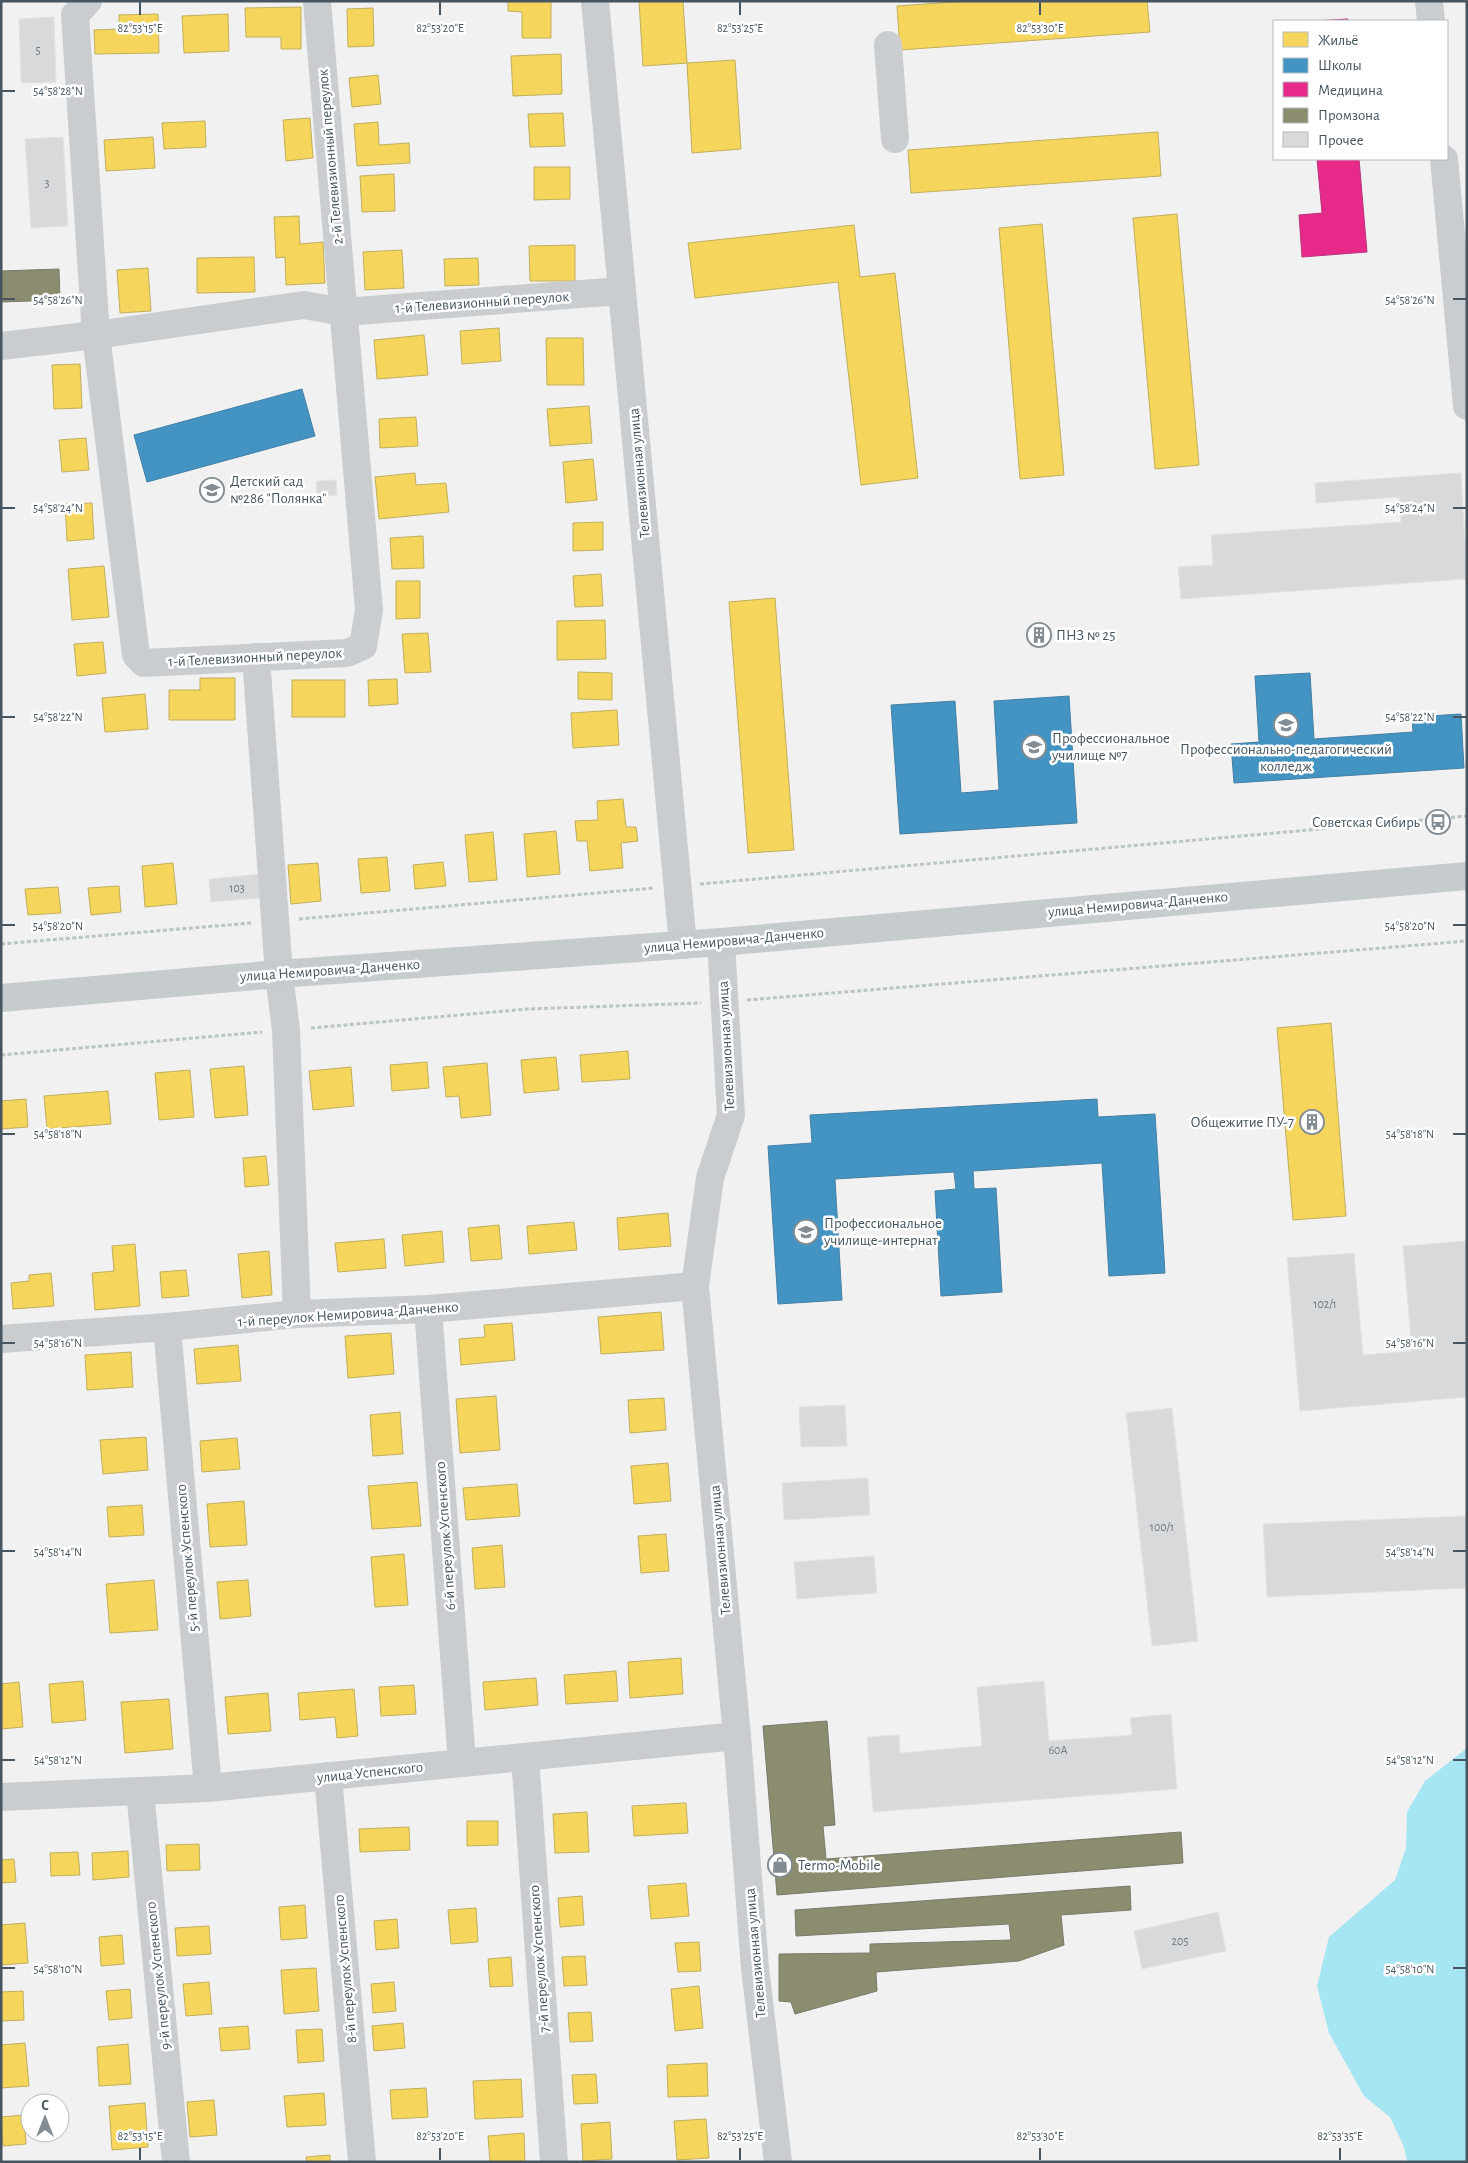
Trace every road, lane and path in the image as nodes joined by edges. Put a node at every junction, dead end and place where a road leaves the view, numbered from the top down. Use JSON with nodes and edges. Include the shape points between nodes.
{"nodes":[{"id":1,"x":88,"y":1,"type":"edge"},
{"id":2,"x":317,"y":1,"type":"edge"},
{"id":3,"x":595,"y":1,"type":"edge"},
{"id":4,"x":1429,"y":1,"type":"edge"},
{"id":5,"x":1431,"y":20,"type":"edge"},
{"id":6,"x":888,"y":45,"type":"dead end"},
{"id":7,"x":895,"y":140,"type":"dead end"},
{"id":8,"x":1444,"y":160,"type":"edge"},
{"id":9,"x":621,"y":291,"type":"junction"},
{"id":10,"x":343,"y":312,"type":"junction"},
{"id":11,"x":96,"y":335,"type":"junction"},
{"id":12,"x":1,"y":346,"type":"edge"},
{"id":13,"x":1467,"y":406,"type":"edge"},
{"id":14,"x":256,"y":657,"type":"junction"},
{"id":15,"x":1467,"y":816,"type":"edge"},
{"id":16,"x":1467,"y":876,"type":"edge"},
{"id":17,"x":678,"y":886,"type":"junction"},
{"id":18,"x":276,"y":921,"type":"junction"},
{"id":19,"x":1467,"y":940,"type":"edge"},
{"id":20,"x":721,"y":942,"type":"junction"},
{"id":21,"x":1,"y":944,"type":"edge"},
{"id":22,"x":683,"y":945,"type":"junction"},
{"id":23,"x":279,"y":974,"type":"junction"},
{"id":24,"x":1,"y":998,"type":"edge"},
{"id":25,"x":723,"y":1002,"type":"junction"},
{"id":26,"x":286,"y":1030,"type":"junction"},
{"id":27,"x":1,"y":1055,"type":"edge"},
{"id":28,"x":695,"y":1286,"type":"junction"},
{"id":29,"x":428,"y":1309,"type":"junction"},
{"id":30,"x":297,"y":1314,"type":"junction"},
{"id":31,"x":167,"y":1327,"type":"junction"},
{"id":32,"x":1,"y":1339,"type":"edge"},
{"id":33,"x":737,"y":1736,"type":"junction"},
{"id":34,"x":525,"y":1757,"type":"junction"},
{"id":35,"x":462,"y":1762,"type":"junction"},
{"id":36,"x":328,"y":1776,"type":"junction"},
{"id":37,"x":208,"y":1788,"type":"junction"},
{"id":38,"x":140,"y":1791,"type":"junction"},
{"id":39,"x":1,"y":1797,"type":"edge"},
{"id":40,"x":176,"y":2162,"type":"edge"},
{"id":41,"x":362,"y":2162,"type":"edge"},
{"id":42,"x":554,"y":2162,"type":"edge"},
{"id":43,"x":778,"y":2162,"type":"edge"}],
"edges":[{"from":1,"to":11,"type":"street","via":[[75,15]]},
{"from":2,"to":10,"type":"street","name":"2-й Телевизионный переулок"},
{"from":3,"to":9,"type":"street","name":"Телевизионная улица"},
{"from":4,"to":5,"type":"street"},
{"from":6,"to":7,"type":"street"},
{"from":8,"to":13,"type":"street"},
{"from":9,"to":10,"type":"street","name":"1-й Телевизионный переулок"},
{"from":9,"to":17,"type":"street","name":"Телевизионная улица"},
{"from":10,"to":11,"type":"street","name":"1-й Телевизионный переулок","via":[[304,305]]},
{"from":10,"to":14,"type":"street","name":"1-й Телевизионный переулок","via":[[369,610],[363,646],[347,653]]},
{"from":11,"to":12,"type":"street","name":"1-й Телевизионный переулок"},
{"from":11,"to":14,"type":"street","name":"1-й Телевизионный переулок","via":[[136,655],[144,663]]},
{"from":14,"to":18,"type":"street"},
{"from":15,"to":17,"type":"path"},
{"from":16,"to":20,"type":"main road","name":"улица Немировича-Данченко"},
{"from":17,"to":18,"type":"path"},
{"from":17,"to":22,"type":"street","name":"Телевизионная улица"},
{"from":18,"to":21,"type":"path"},
{"from":18,"to":23,"type":"street"},
{"from":19,"to":25,"type":"path"},
{"from":20,"to":22,"type":"main road","name":"улица Немировича-Данченко"},
{"from":20,"to":25,"type":"street","name":"Телевизионная улица"},
{"from":22,"to":23,"type":"main road","name":"улица Немировича-Данченко"},
{"from":23,"to":24,"type":"main road","name":"улица Немировича-Данченко"},
{"from":23,"to":26,"type":"street"},
{"from":25,"to":26,"type":"path","via":[[528,1009]]},
{"from":25,"to":28,"type":"street","name":"Телевизионная улица","via":[[731,1115],[710,1178]]},
{"from":26,"to":27,"type":"path"},
{"from":26,"to":30,"type":"street"},
{"from":28,"to":29,"type":"street","name":"1-й переулок Немировича-Данченко"},
{"from":28,"to":33,"type":"street","name":"Телевизионная улица"},
{"from":29,"to":30,"type":"street","name":"1-й переулок Немировича-Данченко"},
{"from":29,"to":35,"type":"street","name":"6-й переулок Успенского"},
{"from":30,"to":31,"type":"street","name":"1-й переулок Немировича-Данченко"},
{"from":31,"to":32,"type":"street","name":"1-й переулок Немировича-Данченко"},
{"from":31,"to":37,"type":"street","name":"5-й переулок Успенского"},
{"from":33,"to":34,"type":"street","name":"улица Успенского"},
{"from":33,"to":43,"type":"street","name":"Телевизионная улица","via":[[755,1968]]},
{"from":34,"to":35,"type":"street","name":"улица Успенского"},
{"from":34,"to":42,"type":"street","name":"7-й переулок Успенского"},
{"from":35,"to":36,"type":"street","name":"улица Успенского"},
{"from":36,"to":37,"type":"street","name":"улица Успенского"},
{"from":36,"to":41,"type":"street","name":"8-й переулок Успенского"},
{"from":37,"to":38,"type":"street","name":"улица Успенского"},
{"from":38,"to":39,"type":"street","name":"улица Успенского"},
{"from":38,"to":40,"type":"street","name":"9-й переулок Успенского"}]}
